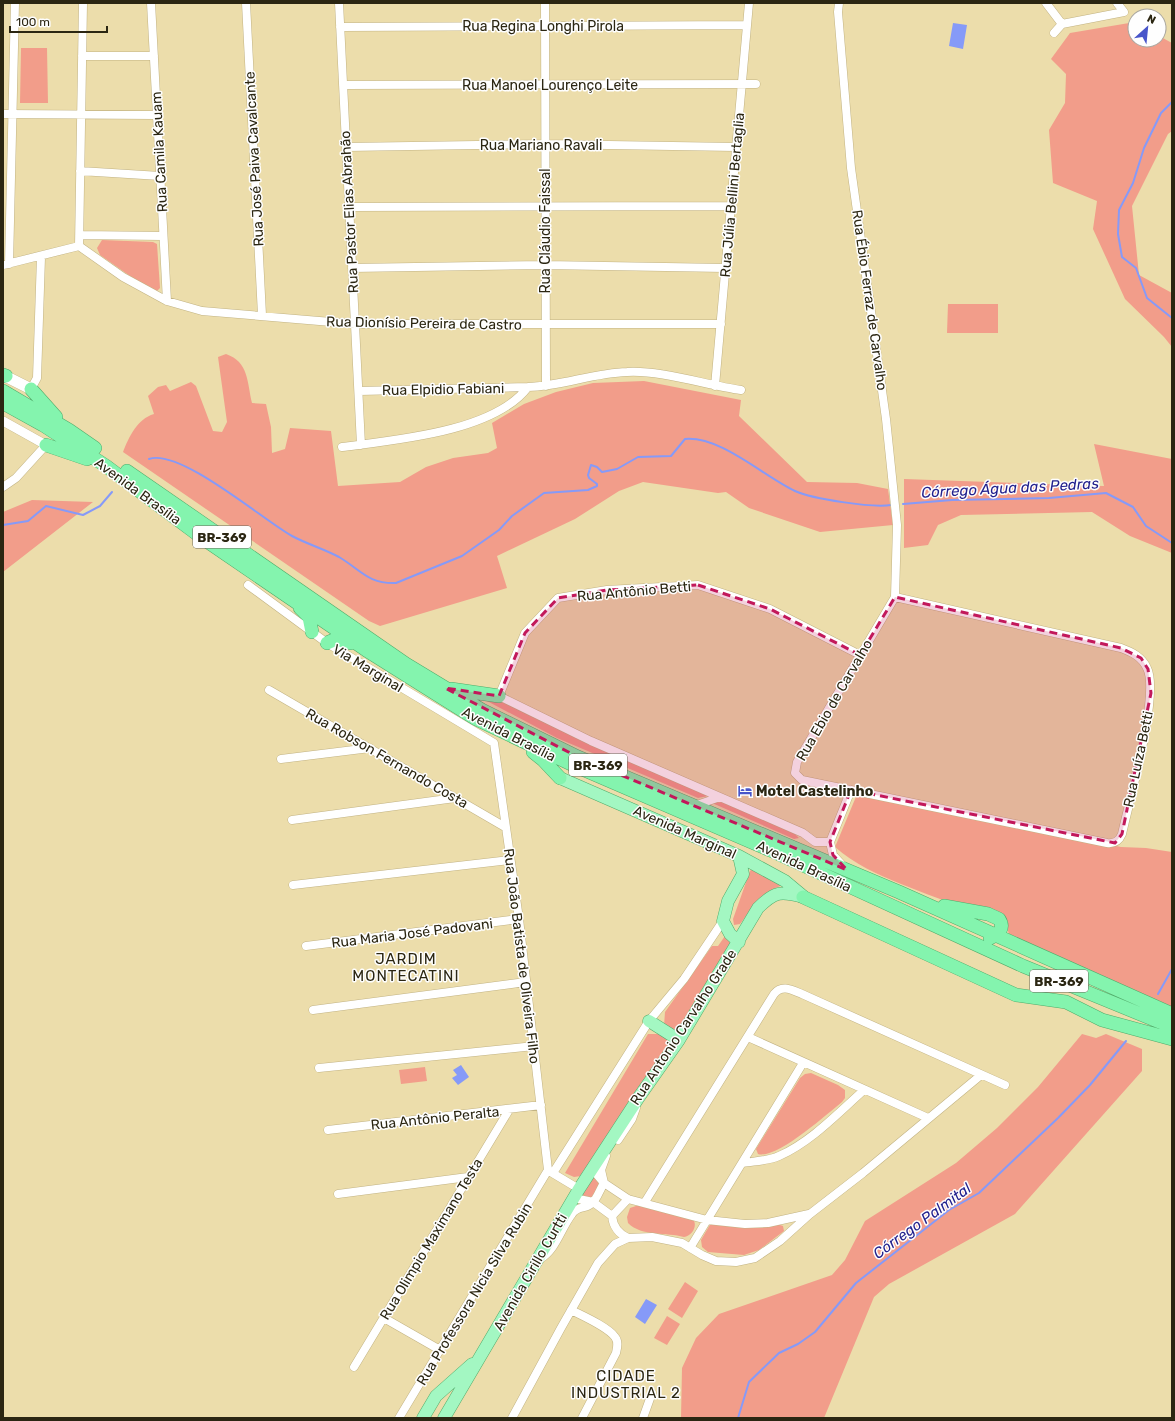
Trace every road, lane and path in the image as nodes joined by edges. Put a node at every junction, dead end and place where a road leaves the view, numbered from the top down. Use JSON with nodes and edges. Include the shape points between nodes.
{"nodes":[{"id":1,"x":15,"y":3,"type":"edge"},
{"id":2,"x":83,"y":3,"type":"edge"},
{"id":3,"x":151,"y":3,"type":"edge"},
{"id":4,"x":246,"y":3,"type":"edge"},
{"id":5,"x":339,"y":3,"type":"edge"},
{"id":6,"x":545,"y":3,"type":"edge"},
{"id":7,"x":749,"y":3,"type":"edge"},
{"id":8,"x":839,"y":3,"type":"edge"},
{"id":9,"x":1046,"y":3,"type":"edge"},
{"id":10,"x":1117,"y":3,"type":"edge"},
{"id":11,"x":1062,"y":24,"type":"junction"},
{"id":12,"x":747,"y":25,"type":"junction"},
{"id":13,"x":545,"y":26,"type":"junction"},
{"id":14,"x":340,"y":27,"type":"junction"},
{"id":15,"x":1054,"y":33,"type":"dead end"},
{"id":16,"x":82,"y":56,"type":"junction"},
{"id":17,"x":154,"y":56,"type":"junction"},
{"id":18,"x":742,"y":84,"type":"junction"},
{"id":19,"x":756,"y":84,"type":"dead end"},
{"id":20,"x":343,"y":85,"type":"junction"},
{"id":21,"x":545,"y":85,"type":"junction"},
{"id":22,"x":3,"y":114,"type":"edge"},
{"id":23,"x":12,"y":115,"type":"junction"},
{"id":24,"x":156,"y":115,"type":"junction"},
{"id":25,"x":81,"y":116,"type":"junction"},
{"id":26,"x":545,"y":144,"type":"junction"},
{"id":27,"x":346,"y":146,"type":"junction"},
{"id":28,"x":736,"y":147,"type":"junction"},
{"id":29,"x":80,"y":171,"type":"junction"},
{"id":30,"x":160,"y":176,"type":"junction"},
{"id":31,"x":545,"y":206,"type":"junction"},
{"id":32,"x":731,"y":206,"type":"junction"},
{"id":33,"x":349,"y":207,"type":"junction"},
{"id":34,"x":80,"y":235,"type":"junction"},
{"id":35,"x":163,"y":236,"type":"junction"},
{"id":36,"x":80,"y":246,"type":"junction"},
{"id":37,"x":42,"y":257,"type":"junction"},
{"id":38,"x":6,"y":265,"type":"edge"},
{"id":39,"x":545,"y":266,"type":"junction"},
{"id":40,"x":352,"y":268,"type":"junction"},
{"id":41,"x":724,"y":268,"type":"junction"},
{"id":42,"x":167,"y":301,"type":"junction"},
{"id":43,"x":262,"y":315,"type":"junction"},
{"id":44,"x":355,"y":324,"type":"junction"},
{"id":45,"x":721,"y":324,"type":"junction"},
{"id":46,"x":545,"y":325,"type":"junction"},
{"id":47,"x":4,"y":375,"type":"edge"},
{"id":48,"x":546,"y":386,"type":"junction"},
{"id":49,"x":716,"y":386,"type":"junction"},
{"id":50,"x":528,"y":387,"type":"junction"},
{"id":51,"x":30,"y":389,"type":"junction"},
{"id":52,"x":741,"y":390,"type":"dead end"},
{"id":53,"x":3,"y":391,"type":"edge"},
{"id":54,"x":359,"y":391,"type":"junction"},
{"id":55,"x":3,"y":403,"type":"edge"},
{"id":56,"x":3,"y":421,"type":"edge"},
{"id":57,"x":69,"y":430,"type":"junction"},
{"id":58,"x":46,"y":445,"type":"junction"},
{"id":59,"x":362,"y":445,"type":"junction"},
{"id":60,"x":342,"y":447,"type":"dead end"},
{"id":61,"x":106,"y":466,"type":"junction"},
{"id":62,"x":3,"y":487,"type":"edge"},
{"id":63,"x":248,"y":584,"type":"dead end"},
{"id":64,"x":281,"y":591,"type":"junction"},
{"id":65,"x":895,"y":597,"type":"junction"},
{"id":66,"x":312,"y":632,"type":"junction"},
{"id":67,"x":327,"y":643,"type":"junction"},
{"id":68,"x":366,"y":650,"type":"junction"},
{"id":69,"x":860,"y":655,"type":"junction"},
{"id":70,"x":445,"y":688,"type":"junction"},
{"id":71,"x":270,"y":690,"type":"dead end"},
{"id":72,"x":499,"y":696,"type":"junction"},
{"id":73,"x":514,"y":738,"type":"junction"},
{"id":74,"x":494,"y":743,"type":"joint"},
{"id":75,"x":370,"y":748,"type":"junction"},
{"id":76,"x":281,"y":759,"type":"dead end"},
{"id":77,"x":560,"y":778,"type":"joint"},
{"id":78,"x":851,"y":790,"type":"junction"},
{"id":79,"x":720,"y":797,"type":"junction"},
{"id":80,"x":455,"y":798,"type":"junction"},
{"id":81,"x":694,"y":806,"type":"junction"},
{"id":82,"x":292,"y":820,"type":"dead end"},
{"id":83,"x":505,"y":826,"type":"junction"},
{"id":84,"x":803,"y":832,"type":"junction"},
{"id":85,"x":830,"y":842,"type":"junction"},
{"id":86,"x":808,"y":853,"type":"junction"},
{"id":87,"x":739,"y":856,"type":"junction"},
{"id":88,"x":510,"y":860,"type":"junction"},
{"id":89,"x":847,"y":870,"type":"junction"},
{"id":90,"x":294,"y":885,"type":"dead end"},
{"id":91,"x":804,"y":897,"type":"junction"},
{"id":92,"x":519,"y":919,"type":"junction"},
{"id":93,"x":723,"y":921,"type":"junction"},
{"id":94,"x":948,"y":932,"type":"junction"},
{"id":95,"x":997,"y":935,"type":"junction"},
{"id":96,"x":739,"y":942,"type":"junction"},
{"id":97,"x":306,"y":946,"type":"dead end"},
{"id":98,"x":526,"y":982,"type":"junction"},
{"id":99,"x":312,"y":1010,"type":"dead end"},
{"id":100,"x":1172,"y":1014,"type":"edge"},
{"id":101,"x":649,"y":1021,"type":"junction"},
{"id":102,"x":1172,"y":1027,"type":"edge"},
{"id":103,"x":748,"y":1037,"type":"junction"},
{"id":104,"x":1172,"y":1039,"type":"edge"},
{"id":105,"x":679,"y":1040,"type":"junction"},
{"id":106,"x":534,"y":1046,"type":"junction"},
{"id":107,"x":803,"y":1062,"type":"junction"},
{"id":108,"x":319,"y":1068,"type":"dead end"},
{"id":109,"x":981,"y":1075,"type":"junction"},
{"id":110,"x":1005,"y":1085,"type":"dead end"},
{"id":111,"x":864,"y":1090,"type":"junction"},
{"id":112,"x":639,"y":1097,"type":"junction"},
{"id":113,"x":541,"y":1105,"type":"junction"},
{"id":114,"x":509,"y":1110,"type":"junction"},
{"id":115,"x":928,"y":1118,"type":"junction"},
{"id":116,"x":328,"y":1130,"type":"dead end"},
{"id":117,"x":743,"y":1163,"type":"junction"},
{"id":118,"x":592,"y":1169,"type":"junction"},
{"id":119,"x":551,"y":1172,"type":"junction"},
{"id":120,"x":468,"y":1177,"type":"junction"},
{"id":121,"x":604,"y":1183,"type":"junction"},
{"id":122,"x":576,"y":1193,"type":"junction"},
{"id":123,"x":338,"y":1194,"type":"dead end"},
{"id":124,"x":628,"y":1199,"type":"junction"},
{"id":125,"x":593,"y":1202,"type":"junction"},
{"id":126,"x":645,"y":1202,"type":"junction"},
{"id":127,"x":810,"y":1214,"type":"junction"},
{"id":128,"x":612,"y":1216,"type":"junction"},
{"id":129,"x":707,"y":1220,"type":"junction"},
{"id":130,"x":783,"y":1220,"type":"junction"},
{"id":131,"x":789,"y":1234,"type":"junction"},
{"id":132,"x":628,"y":1238,"type":"junction"},
{"id":133,"x":690,"y":1248,"type":"junction"},
{"id":134,"x":536,"y":1262,"type":"junction"},
{"id":135,"x":571,"y":1310,"type":"junction"},
{"id":136,"x":384,"y":1318,"type":"junction"},
{"id":137,"x":440,"y":1350,"type":"junction"},
{"id":138,"x":482,"y":1355,"type":"junction"},
{"id":139,"x":354,"y":1367,"type":"dead end"},
{"id":140,"x":652,"y":1393,"type":"dead end"},
{"id":141,"x":399,"y":1418,"type":"edge"},
{"id":142,"x":423,"y":1418,"type":"edge"},
{"id":143,"x":444,"y":1418,"type":"edge"},
{"id":144,"x":512,"y":1418,"type":"edge"},
{"id":145,"x":582,"y":1418,"type":"edge"},
{"id":146,"x":643,"y":1418,"type":"edge"}],
"edges":[{"from":1,"to":23,"type":"street"},
{"from":2,"to":16,"type":"street"},
{"from":3,"to":17,"type":"street","name":"Rua Camila Kauam"},
{"from":4,"to":43,"type":"street","name":"Rua José Paiva Cavalcante"},
{"from":5,"to":14,"type":"street","name":"Rua Pastor Elias Abrahão"},
{"from":6,"to":13,"type":"street","name":"Rua Cláudio Faissal"},
{"from":7,"to":12,"type":"street","name":"Rua Júlia Bellini Bertaglia"},
{"from":8,"to":65,"type":"street","name":"Rua Ébio Ferraz de Carvalho","via":[[851,168],[886,418],[897,525]]},
{"from":9,"to":11,"type":"street"},
{"from":10,"to":11,"type":"street","via":[[1124,12]]},
{"from":11,"to":15,"type":"street"},
{"from":12,"to":13,"type":"street","name":"Rua Regina Longhi Pirola"},
{"from":12,"to":18,"type":"street","name":"Rua Júlia Bellini Bertaglia"},
{"from":13,"to":14,"type":"street","name":"Rua Regina Longhi Pirola"},
{"from":13,"to":21,"type":"street","name":"Rua Cláudio Faissal"},
{"from":14,"to":20,"type":"street","name":"Rua Pastor Elias Abrahão"},
{"from":16,"to":17,"type":"street"},
{"from":16,"to":25,"type":"street"},
{"from":17,"to":24,"type":"street","name":"Rua Camila Kauam"},
{"from":18,"to":19,"type":"street","name":"Rua Manoel Lourenço Leite"},
{"from":18,"to":21,"type":"street","name":"Rua Manoel Lourenço Leite"},
{"from":18,"to":28,"type":"street","name":"Rua Júlia Bellini Bertaglia"},
{"from":20,"to":21,"type":"street","name":"Rua Manoel Lourenço Leite"},
{"from":20,"to":27,"type":"street","name":"Rua Pastor Elias Abrahão"},
{"from":21,"to":26,"type":"street","name":"Rua Cláudio Faissal"},
{"from":22,"to":23,"type":"street"},
{"from":23,"to":25,"type":"street"},
{"from":23,"to":38,"type":"street"},
{"from":24,"to":25,"type":"street"},
{"from":24,"to":30,"type":"street","name":"Rua Camila Kauam"},
{"from":25,"to":29,"type":"street"},
{"from":26,"to":27,"type":"street","name":"Rua Mariano Ravali"},
{"from":26,"to":28,"type":"street","name":"Rua Mariano Ravali"},
{"from":26,"to":31,"type":"street","name":"Rua Cláudio Faissal"},
{"from":27,"to":33,"type":"street","name":"Rua Pastor Elias Abrahão"},
{"from":28,"to":32,"type":"street","name":"Rua Júlia Bellini Bertaglia"},
{"from":29,"to":30,"type":"street"},
{"from":29,"to":34,"type":"street"},
{"from":30,"to":35,"type":"street","name":"Rua Camila Kauam"},
{"from":31,"to":32,"type":"street"},
{"from":31,"to":33,"type":"street"},
{"from":31,"to":39,"type":"street","name":"Rua Cláudio Faissal"},
{"from":32,"to":41,"type":"street","name":"Rua Júlia Bellini Bertaglia"},
{"from":33,"to":40,"type":"street","name":"Rua Pastor Elias Abrahão"},
{"from":34,"to":35,"type":"street"},
{"from":34,"to":36,"type":"street"},
{"from":35,"to":42,"type":"street","name":"Rua Camila Kauam"},
{"from":36,"to":37,"type":"street"},
{"from":36,"to":42,"type":"street","name":"Rua Dionísio Pereira de Castro","via":[[123,277]]},
{"from":37,"to":38,"type":"street"},
{"from":37,"to":51,"type":"street","via":[[37,378]]},
{"from":39,"to":40,"type":"street"},
{"from":39,"to":41,"type":"street"},
{"from":39,"to":46,"type":"street","name":"Rua Cláudio Faissal"},
{"from":40,"to":44,"type":"street","name":"Rua Pastor Elias Abrahão"},
{"from":41,"to":45,"type":"street","name":"Rua Júlia Bellini Bertaglia"},
{"from":42,"to":43,"type":"street","name":"Rua Dionísio Pereira de Castro","via":[[202,310]]},
{"from":43,"to":44,"type":"street","name":"Rua Dionísio Pereira de Castro"},
{"from":44,"to":46,"type":"street","name":"Rua Dionísio Pereira de Castro"},
{"from":44,"to":54,"type":"street","name":"Rua Pastor Elias Abrahão"},
{"from":45,"to":46,"type":"street","name":"Rua Dionísio Pereira de Castro"},
{"from":45,"to":49,"type":"street","name":"Rua Júlia Bellini Bertaglia"},
{"from":46,"to":48,"type":"street","name":"Rua Cláudio Faissal"},
{"from":47,"to":51,"type":"main road"},
{"from":48,"to":49,"type":"street","name":"Rua Elpidio Fabiani","via":[[594,375],[629,372],[651,373]]},
{"from":48,"to":50,"type":"street","name":"Rua Elpidio Fabiani"},
{"from":49,"to":52,"type":"street","name":"Rua Elpidio Fabiani"},
{"from":50,"to":54,"type":"street","name":"Rua Elpidio Fabiani"},
{"from":50,"to":59,"type":"street","via":[[518,400],[468,424],[433,433]]},
{"from":51,"to":57,"type":"highway"},
{"from":53,"to":57,"type":"highway","name":"Avenida Brasília","number":"BR-369"},
{"from":54,"to":59,"type":"street","name":"Rua Pastor Elias Abrahão"},
{"from":55,"to":61,"type":"highway","name":"Avenida Brasília","number":"BR-369","via":[[43,425]]},
{"from":56,"to":58,"type":"street"},
{"from":57,"to":70,"type":"highway","name":"Avenida Brasília","number":"BR-369","via":[[297,590]]},
{"from":58,"to":61,"type":"highway"},
{"from":58,"to":62,"type":"street","via":[[16,478]]},
{"from":59,"to":60,"type":"street"},
{"from":61,"to":64,"type":"highway","name":"Avenida Brasília","number":"BR-369","via":[[205,540]]},
{"from":63,"to":66,"type":"street","name":"Via Marginal"},
{"from":64,"to":66,"type":"highway","via":[[309,617]]},
{"from":64,"to":68,"type":"highway","name":"Avenida Brasília","number":"BR-369"},
{"from":65,"to":69,"type":"street","name":"Rua Ebio de Carvalho"},
{"from":65,"to":78,"type":"street","name":"Rua Luíza Betti","via":[[1130,651],[1141,658],[1148,668],[1151,681],[1148,720],[1122,834],[1116,842],[1107,843]]},
{"from":66,"to":67,"type":"street","name":"Via Marginal"},
{"from":67,"to":68,"type":"highway","via":[[342,639]]},
{"from":67,"to":74,"type":"street","name":"Via Marginal"},
{"from":68,"to":73,"type":"highway","name":"Avenida Brasília","number":"BR-369","via":[[476,719]]},
{"from":69,"to":72,"type":"street","name":"Rua Antônio Betti","via":[[770,609],[698,585],[607,590],[558,598],[525,633]]},
{"from":69,"to":78,"type":"street","name":"Rua Ebio de Carvalho","via":[[795,768],[795,773],[802,780]]},
{"from":70,"to":72,"type":"highway"},
{"from":70,"to":81,"type":"highway","name":"Avenida Brasília","number":"BR-369","via":[[512,726]]},
{"from":71,"to":75,"type":"street","name":"Rua Robson Fernando Costa"},
{"from":72,"to":79,"type":"street","via":[[591,741]]},
{"from":73,"to":77,"type":"highway","via":[[543,760]]},
{"from":73,"to":94,"type":"highway","name":"Avenida Brasília","number":"BR-369","via":[[770,850]]},
{"from":74,"to":83,"type":"street","name":"Rua João Batista de Oliveira Filho"},
{"from":75,"to":76,"type":"street"},
{"from":75,"to":80,"type":"street","name":"Rua Robson Fernando Costa"},
{"from":77,"to":87,"type":"main road","name":"Avenida Marginal"},
{"from":78,"to":85,"type":"street"},
{"from":79,"to":81,"type":"street"},
{"from":79,"to":84,"type":"street"},
{"from":80,"to":82,"type":"street"},
{"from":80,"to":83,"type":"street","name":"Rua Robson Fernando Costa"},
{"from":81,"to":86,"type":"highway","name":"Avenida Brasília","number":"BR-369"},
{"from":83,"to":88,"type":"street","name":"Rua João Batista de Oliveira Filho"},
{"from":84,"to":85,"type":"street","via":[[815,842]]},
{"from":84,"to":86,"type":"street"},
{"from":85,"to":89,"type":"street","via":[[833,855]]},
{"from":86,"to":89,"type":"highway","name":"Avenida Brasília","number":"BR-369"},
{"from":87,"to":91,"type":"main road","name":"Avenida Marginal","via":[[785,881]]},
{"from":87,"to":93,"type":"main road","via":[[743,874],[728,900]]},
{"from":88,"to":90,"type":"street"},
{"from":88,"to":92,"type":"street","name":"Rua João Batista de Oliveira Filho"},
{"from":89,"to":95,"type":"highway","name":"Avenida Brasília","number":"BR-369","via":[[899,892],[940,905],[999,918],[1002,925]]},
{"from":91,"to":96,"type":"main road","name":"Rua Antonio Carvalho Grade","via":[[779,893],[769,897],[758,908]]},
{"from":91,"to":104,"type":"highway","via":[[1016,994],[1066,1002],[1102,1020]]},
{"from":92,"to":97,"type":"street","name":"Rua Maria José Padovani"},
{"from":92,"to":98,"type":"street","name":"Rua João Batista de Oliveira Filho"},
{"from":93,"to":96,"type":"main road","via":[[730,934]]},
{"from":93,"to":101,"type":"street","name":"Rua Professora Nicia Silva Rubin","via":[[684,979]]},
{"from":94,"to":95,"type":"highway","via":[[982,938]]},
{"from":94,"to":102,"type":"highway","name":"Avenida Brasília","number":"BR-369","via":[[1023,966]]},
{"from":95,"to":100,"type":"highway","number":"BR-369"},
{"from":96,"to":105,"type":"main road","name":"Rua Antonio Carvalho Grade"},
{"from":98,"to":99,"type":"street"},
{"from":98,"to":106,"type":"street","name":"Rua João Batista de Oliveira Filho"},
{"from":101,"to":105,"type":"main road"},
{"from":101,"to":119,"type":"street","name":"Rua Professora Nicia Silva Rubin"},
{"from":103,"to":107,"type":"street"},
{"from":103,"to":109,"type":"street","via":[[774,994],[779,989],[786,988]]},
{"from":103,"to":126,"type":"street"},
{"from":105,"to":112,"type":"main road","name":"Rua Antonio Carvalho Grade"},
{"from":106,"to":108,"type":"street"},
{"from":106,"to":113,"type":"street","name":"Rua João Batista de Oliveira Filho"},
{"from":107,"to":111,"type":"street"},
{"from":107,"to":117,"type":"street"},
{"from":109,"to":110,"type":"street"},
{"from":109,"to":115,"type":"street"},
{"from":111,"to":115,"type":"street"},
{"from":111,"to":117,"type":"street","via":[[792,1150],[766,1160]]},
{"from":112,"to":118,"type":"main road","name":"Rua Antonio Carvalho Grade"},
{"from":112,"to":121,"type":"street","via":[[632,1119],[603,1162],[601,1173]]},
{"from":113,"to":114,"type":"street","name":"Rua Antônio Peralta"},
{"from":113,"to":119,"type":"street","name":"Rua João Batista de Oliveira Filho"},
{"from":114,"to":116,"type":"street","name":"Rua Antônio Peralta"},
{"from":114,"to":120,"type":"street","name":"Rua Olimpio Maximano Testa"},
{"from":115,"to":127,"type":"street"},
{"from":117,"to":129,"type":"street"},
{"from":118,"to":121,"type":"street"},
{"from":118,"to":122,"type":"main road","name":"Rua Antonio Carvalho Grade"},
{"from":119,"to":122,"type":"street"},
{"from":119,"to":137,"type":"street","name":"Rua Professora Nicia Silva Rubin"},
{"from":120,"to":123,"type":"street"},
{"from":120,"to":136,"type":"street","name":"Rua Olimpio Maximano Testa"},
{"from":121,"to":124,"type":"street"},
{"from":121,"to":125,"type":"street"},
{"from":122,"to":125,"type":"street","via":[[581,1200]]},
{"from":122,"to":134,"type":"main road","name":"Avenida Cirillo Curtti"},
{"from":124,"to":126,"type":"street"},
{"from":124,"to":128,"type":"street"},
{"from":125,"to":128,"type":"street"},
{"from":125,"to":134,"type":"street","via":[[573,1212],[549,1253]]},
{"from":126,"to":129,"type":"street"},
{"from":127,"to":130,"type":"street"},
{"from":127,"to":131,"type":"street"},
{"from":128,"to":132,"type":"street","via":[[618,1231]]},
{"from":129,"to":130,"type":"street","via":[[745,1224]]},
{"from":129,"to":133,"type":"street"},
{"from":130,"to":131,"type":"street","via":[[788,1226]]},
{"from":131,"to":133,"type":"street","via":[[762,1254],[736,1262],[709,1259]]},
{"from":132,"to":133,"type":"street","via":[[661,1238],[676,1241]]},
{"from":132,"to":135,"type":"street","via":[[615,1244],[604,1256]]},
{"from":134,"to":138,"type":"main road","name":"Avenida Cirillo Curtti"},
{"from":135,"to":144,"type":"street"},
{"from":135,"to":145,"type":"street","via":[[609,1332],[616,1338],[617,1345],[616,1353]]},
{"from":136,"to":137,"type":"street"},
{"from":136,"to":139,"type":"street","name":"Rua Olimpio Maximano Testa"},
{"from":137,"to":141,"type":"street","name":"Rua Professora Nicia Silva Rubin"},
{"from":138,"to":142,"type":"main road","name":"Avenida Cirillo Curtti","via":[[436,1396]]},
{"from":138,"to":143,"type":"main road","name":"Avenida Cirillo Curtti"},
{"from":140,"to":146,"type":"street"}]}
